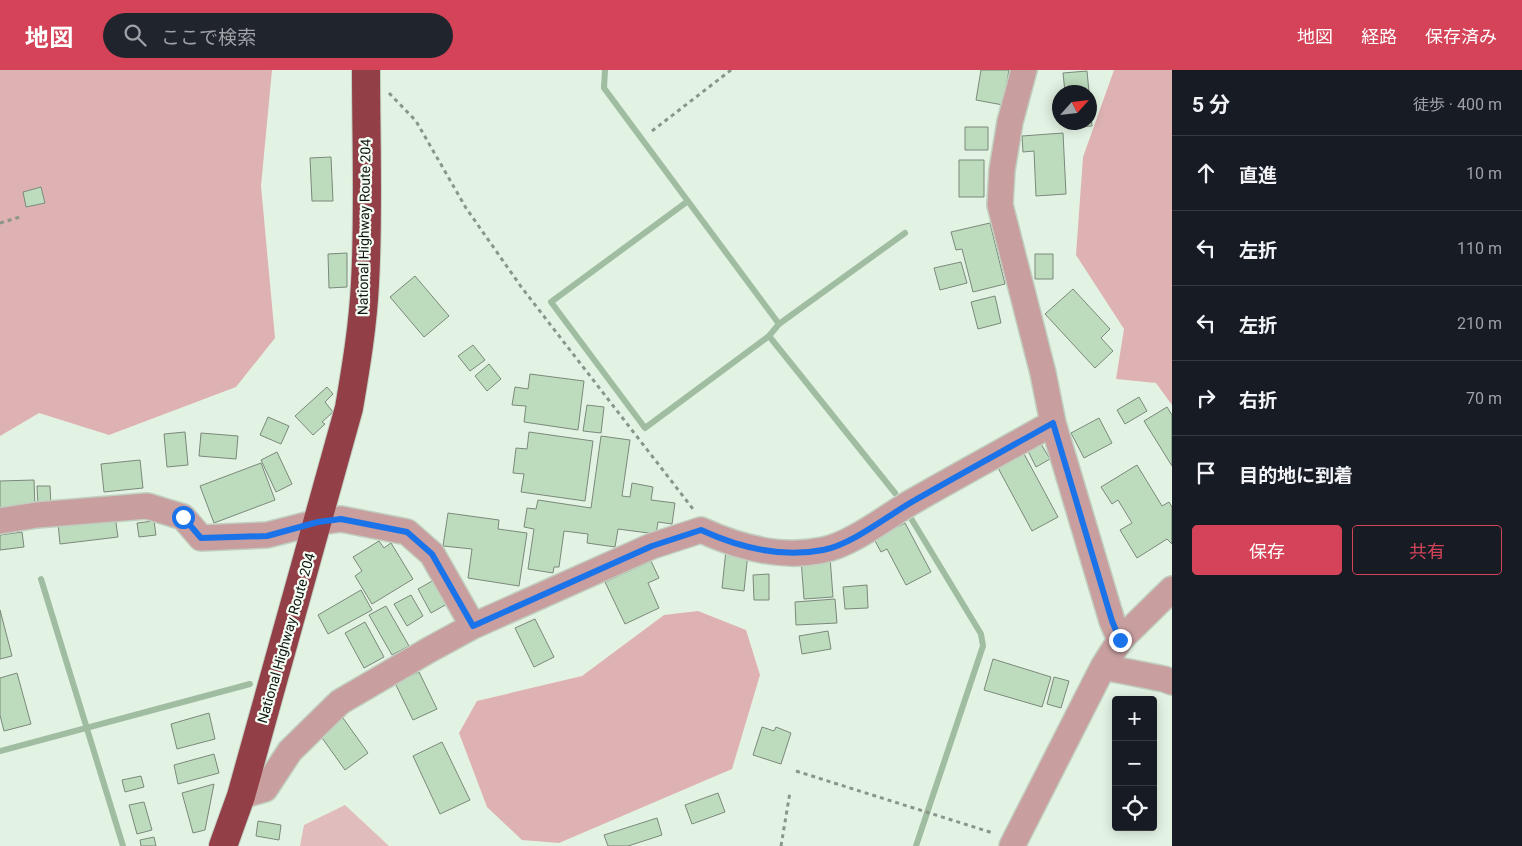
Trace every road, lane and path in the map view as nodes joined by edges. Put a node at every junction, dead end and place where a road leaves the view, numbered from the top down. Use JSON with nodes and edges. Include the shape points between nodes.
{"nodes":[{"id":1,"x":731,"y":70,"type":"edge"},
{"id":2,"x":1024,"y":70,"type":"edge"},
{"id":3,"x":366,"y":77,"type":"edge"},
{"id":4,"x":652,"y":130,"type":"dead end"},
{"id":5,"x":20,"y":217,"type":"dead end"},
{"id":6,"x":0,"y":223,"type":"edge"},
{"id":7,"x":1053,"y":423,"type":"junction"},
{"id":8,"x":0,"y":521,"type":"edge"},
{"id":9,"x":318,"y":522,"type":"junction"},
{"id":10,"x":701,"y":530,"type":"junction"},
{"id":11,"x":1172,"y":588,"type":"edge"},
{"id":12,"x":473,"y":626,"type":"junction"},
{"id":13,"x":1120,"y":640,"type":"junction"},
{"id":14,"x":1103,"y":667,"type":"junction"},
{"id":15,"x":1172,"y":682,"type":"edge"},
{"id":16,"x":796,"y":771,"type":"dead end"},
{"id":17,"x":790,"y":792,"type":"dead end"},
{"id":18,"x":241,"y":796,"type":"junction"},
{"id":19,"x":1014,"y":843,"type":"edge"},
{"id":20,"x":223,"y":846,"type":"edge"},
{"id":21,"x":781,"y":846,"type":"edge"}],
"edges":[{"from":1,"to":4,"type":"path"},
{"from":2,"to":7,"type":"street","via":[[1008,132],[1000,204]]},
{"from":3,"to":9,"type":"highway","name":"National Highway Route 204","via":[[366,248],[359,348],[349,408]]},
{"from":3,"to":10,"type":"path","via":[[392,94],[416,120],[466,208],[522,288],[699,517]]},
{"from":5,"to":6,"type":"path"},
{"from":7,"to":10,"type":"street","via":[[844,543],[823,550],[777,553],[720,539]]},
{"from":7,"to":13,"type":"street"},
{"from":8,"to":9,"type":"street","via":[[147,506],[183,517],[201,538],[267,536]]},
{"from":9,"to":12,"type":"street","via":[[341,519],[407,532],[432,554]]},
{"from":9,"to":18,"type":"highway","name":"National Highway Route 204"},
{"from":10,"to":12,"type":"street","via":[[652,546]]},
{"from":11,"to":13,"type":"street"},
{"from":12,"to":18,"type":"street","via":[[340,702],[290,751],[265,789]]},
{"from":13,"to":14,"type":"street"},
{"from":14,"to":15,"type":"street"},
{"from":14,"to":19,"type":"street"},
{"from":16,"to":19,"type":"path"},
{"from":17,"to":21,"type":"path"},
{"from":18,"to":20,"type":"highway","name":"National Highway Route 204"}]}
